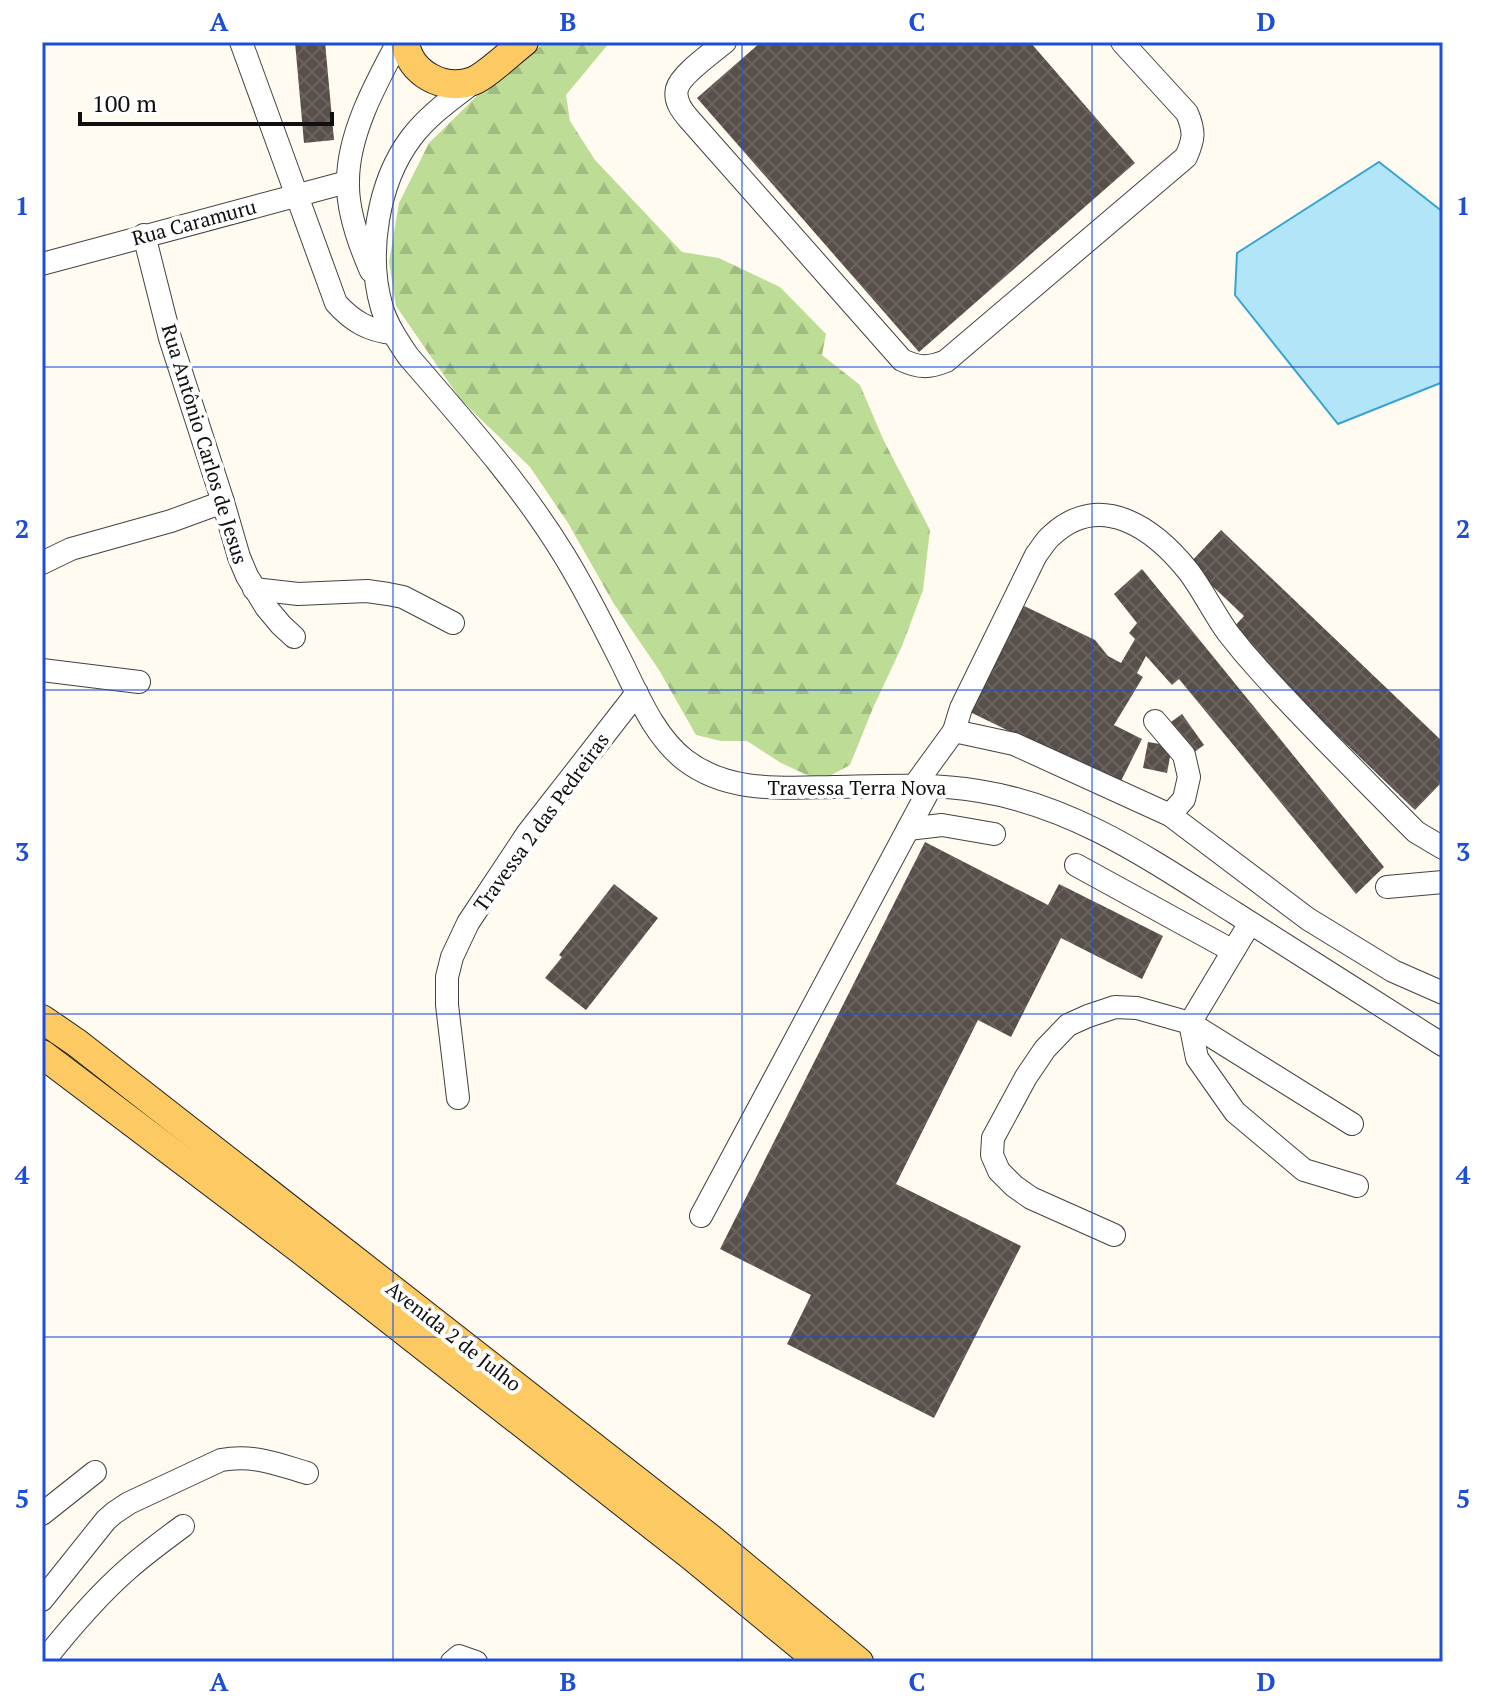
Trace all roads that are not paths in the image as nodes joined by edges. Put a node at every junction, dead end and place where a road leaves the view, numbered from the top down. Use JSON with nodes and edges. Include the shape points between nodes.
{"nodes":[{"id":1,"x":241,"y":42,"type":"edge"},
{"id":2,"x":398,"y":42,"type":"edge"},
{"id":3,"x":405,"y":42,"type":"edge"},
{"id":4,"x":524,"y":42,"type":"edge"},
{"id":5,"x":725,"y":42,"type":"edge"},
{"id":6,"x":1122,"y":42,"type":"edge"},
{"id":7,"x":475,"y":81,"type":"junction"},
{"id":8,"x":347,"y":182,"type":"junction"},
{"id":9,"x":297,"y":195,"type":"junction"},
{"id":10,"x":144,"y":235,"type":"junction"},
{"id":11,"x":42,"y":264,"type":"edge"},
{"id":12,"x":377,"y":283,"type":"junction"},
{"id":13,"x":393,"y":333,"type":"junction"},
{"id":14,"x":223,"y":502,"type":"junction"},
{"id":15,"x":42,"y":563,"type":"edge"},
{"id":16,"x":254,"y":589,"type":"junction"},
{"id":17,"x":453,"y":623,"type":"dead end"},
{"id":18,"x":294,"y":637,"type":"dead end"},
{"id":19,"x":42,"y":670,"type":"edge"},
{"id":20,"x":139,"y":682,"type":"dead end"},
{"id":21,"x":637,"y":693,"type":"junction"},
{"id":22,"x":1155,"y":721,"type":"dead end"},
{"id":23,"x":954,"y":731,"type":"junction"},
{"id":24,"x":922,"y":786,"type":"junction"},
{"id":25,"x":1170,"y":815,"type":"junction"},
{"id":26,"x":908,"y":829,"type":"junction"},
{"id":27,"x":994,"y":834,"type":"dead end"},
{"id":28,"x":1443,"y":848,"type":"edge"},
{"id":29,"x":1076,"y":865,"type":"dead end"},
{"id":30,"x":1443,"y":882,"type":"edge"},
{"id":31,"x":1387,"y":887,"type":"dead end"},
{"id":32,"x":1250,"y":923,"type":"junction"},
{"id":33,"x":1233,"y":951,"type":"junction"},
{"id":34,"x":1443,"y":993,"type":"edge"},
{"id":35,"x":42,"y":1019,"type":"edge"},
{"id":36,"x":1190,"y":1023,"type":"junction"},
{"id":37,"x":1443,"y":1045,"type":"edge"},
{"id":38,"x":42,"y":1054,"type":"edge"},
{"id":39,"x":458,"y":1098,"type":"dead end"},
{"id":40,"x":1352,"y":1124,"type":"dead end"},
{"id":41,"x":1357,"y":1186,"type":"dead end"},
{"id":42,"x":701,"y":1216,"type":"dead end"},
{"id":43,"x":1114,"y":1235,"type":"dead end"},
{"id":44,"x":95,"y":1472,"type":"dead end"},
{"id":45,"x":307,"y":1473,"type":"dead end"},
{"id":46,"x":42,"y":1514,"type":"edge"},
{"id":47,"x":183,"y":1526,"type":"dead end"},
{"id":48,"x":42,"y":1600,"type":"edge"},
{"id":49,"x":43,"y":1662,"type":"edge"},
{"id":50,"x":452,"y":1662,"type":"edge"},
{"id":51,"x":476,"y":1662,"type":"edge"},
{"id":52,"x":820,"y":1662,"type":"edge"},
{"id":53,"x":859,"y":1662,"type":"edge"}],
"edges":[{"from":1,"to":9,"type":"street"},
{"from":2,"to":8,"type":"street","via":[[361,122]]},
{"from":3,"to":7,"type":"main road","via":[[410,59],[429,78],[459,84]]},
{"from":4,"to":7,"type":"main road"},
{"from":5,"to":6,"type":"street","via":[[682,79],[678,105],[902,360],[917,367],[946,361],[1186,157],[1193,142],[1187,113]]},
{"from":7,"to":12,"type":"street","via":[[420,127],[389,177],[376,239]]},
{"from":8,"to":9,"type":"street","name":"Rua Caramuru"},
{"from":8,"to":12,"type":"street","via":[[355,231]]},
{"from":9,"to":10,"type":"street","name":"Rua Caramuru"},
{"from":9,"to":13,"type":"street","via":[[336,303],[367,327]]},
{"from":10,"to":11,"type":"street","name":"Rua Caramuru"},
{"from":10,"to":14,"type":"street","name":"Rua Antônio Carlos de Jesus","via":[[170,338]]},
{"from":12,"to":13,"type":"street","name":"Travessa Terra Nova"},
{"from":13,"to":21,"type":"street","name":"Travessa Terra Nova","via":[[544,523]]},
{"from":14,"to":15,"type":"street","via":[[71,549]]},
{"from":14,"to":16,"type":"street","name":"Rua Antônio Carlos de Jesus"},
{"from":16,"to":17,"type":"street","via":[[388,594]]},
{"from":16,"to":18,"type":"street","name":"Rua Antônio Carlos de Jesus"},
{"from":19,"to":20,"type":"street"},
{"from":21,"to":24,"type":"street","name":"Travessa Terra Nova","via":[[670,746],[696,768],[724,780],[775,789]]},
{"from":21,"to":39,"type":"street","name":"Travessa 2 das Pedreiras","via":[[527,834],[468,923],[452,957],[447,1005]]},
{"from":22,"to":25,"type":"street","via":[[1184,755],[1189,777],[1184,799]]},
{"from":23,"to":24,"type":"street"},
{"from":23,"to":25,"type":"street","via":[[1014,744]]},
{"from":23,"to":28,"type":"street","via":[[1036,555],[1066,525],[1106,514],[1156,537],[1187,569],[1260,671],[1416,832]]},
{"from":24,"to":26,"type":"street"},
{"from":24,"to":32,"type":"street","name":"Travessa Terra Nova","via":[[994,793],[1065,814],[1140,853]]},
{"from":25,"to":34,"type":"street","via":[[1308,919],[1393,971]]},
{"from":26,"to":27,"type":"street","via":[[942,825]]},
{"from":26,"to":42,"type":"street"},
{"from":29,"to":33,"type":"street"},
{"from":30,"to":31,"type":"street"},
{"from":32,"to":33,"type":"street"},
{"from":32,"to":37,"type":"street","name":"Travessa Terra Nova"},
{"from":33,"to":36,"type":"street"},
{"from":35,"to":53,"type":"main road","name":"Avenida 2 de Julho","via":[[545,1408]]},
{"from":36,"to":40,"type":"street"},
{"from":36,"to":41,"type":"street","via":[[1197,1058],[1235,1112],[1304,1170]]},
{"from":36,"to":43,"type":"street","via":[[1115,1007],[1068,1025],[1026,1077],[993,1138],[992,1155],[1014,1186]]},
{"from":38,"to":52,"type":"main road","name":"Avenida 2 de Julho","via":[[314,1260]]},
{"from":44,"to":46,"type":"street"},
{"from":45,"to":48,"type":"street","via":[[235,1457],[129,1503],[106,1520]]},
{"from":47,"to":49,"type":"street","via":[[99,1596]]},
{"from":50,"to":51,"type":"street","via":[[459,1656]]}]}
